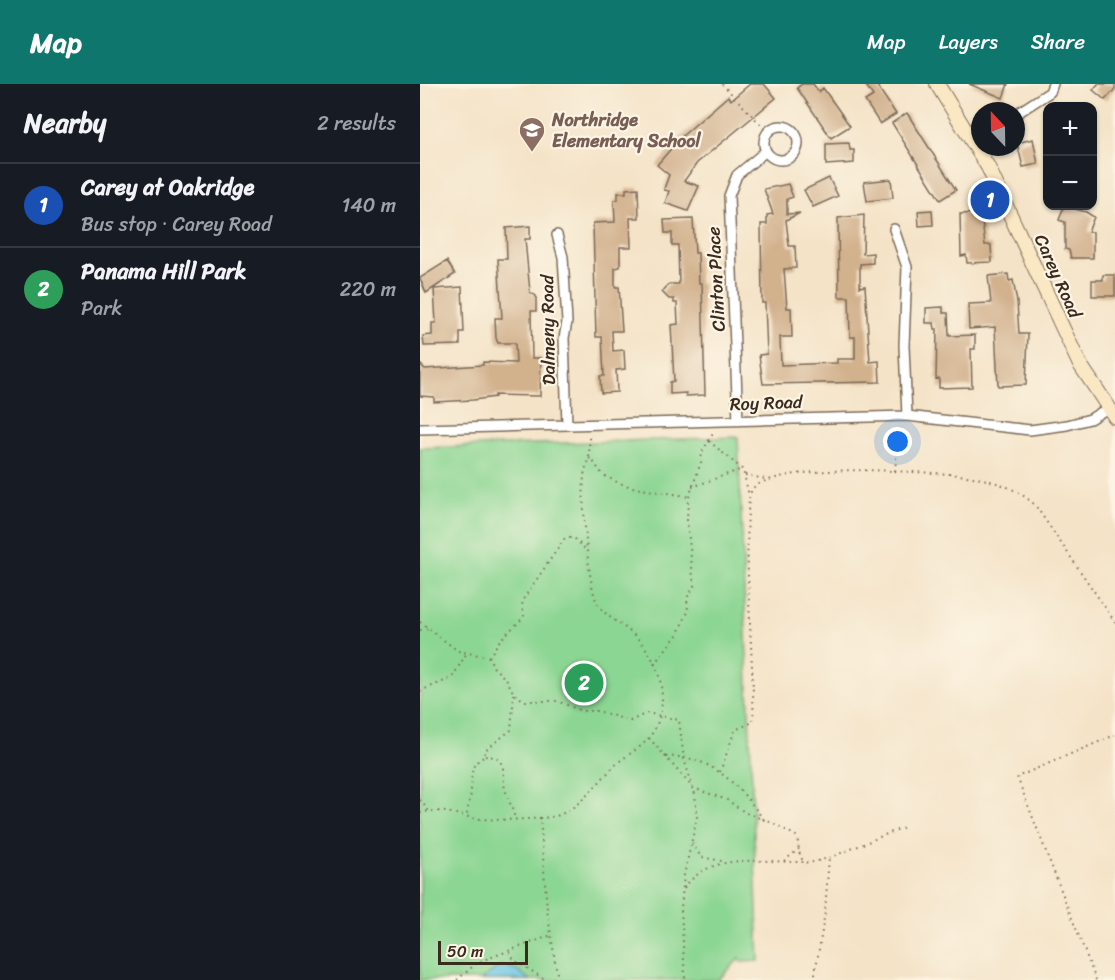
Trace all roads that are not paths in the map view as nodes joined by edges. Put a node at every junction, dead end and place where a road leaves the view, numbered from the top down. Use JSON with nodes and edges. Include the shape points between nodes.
{"nodes":[{"id":1,"x":937,"y":84,"type":"edge"},
{"id":2,"x":1053,"y":84,"type":"edge"},
{"id":3,"x":1025,"y":108,"type":"edge"},
{"id":4,"x":971,"y":132,"type":"edge"},
{"id":5,"x":766,"y":152,"type":"junction"},
{"id":6,"x":984,"y":156,"type":"edge"},
{"id":7,"x":894,"y":229,"type":"dead end"},
{"id":8,"x":557,"y":236,"type":"dead end"},
{"id":9,"x":1111,"y":412,"type":"edge"},
{"id":10,"x":907,"y":416,"type":"junction"},
{"id":11,"x":738,"y":421,"type":"junction"},
{"id":12,"x":567,"y":424,"type":"junction"},
{"id":13,"x":420,"y":429,"type":"edge"}],
"edges":[{"from":1,"to":4,"type":"street","name":"Carey Road"},
{"from":2,"to":3,"type":"street","via":[[1050,92]]},
{"from":5,"to":5,"type":"street","via":[[764,145],[773,128],[786,126],[797,135],[795,154],[776,160]]},
{"from":5,"to":11,"type":"street","name":"Clinton Place","via":[[737,175],[729,196]]},
{"from":6,"to":9,"type":"street","name":"Carey Road","via":[[1065,336]]},
{"from":7,"to":10,"type":"street","via":[[907,267]]},
{"from":8,"to":12,"type":"street","name":"Dalmeny Road","via":[[567,322]]},
{"from":9,"to":10,"type":"street","name":"Roy Road","via":[[1067,426],[1030,430]]},
{"from":10,"to":11,"type":"street","name":"Roy Road"},
{"from":11,"to":12,"type":"street","name":"Roy Road"},
{"from":12,"to":13,"type":"street","name":"Roy Road"}]}
